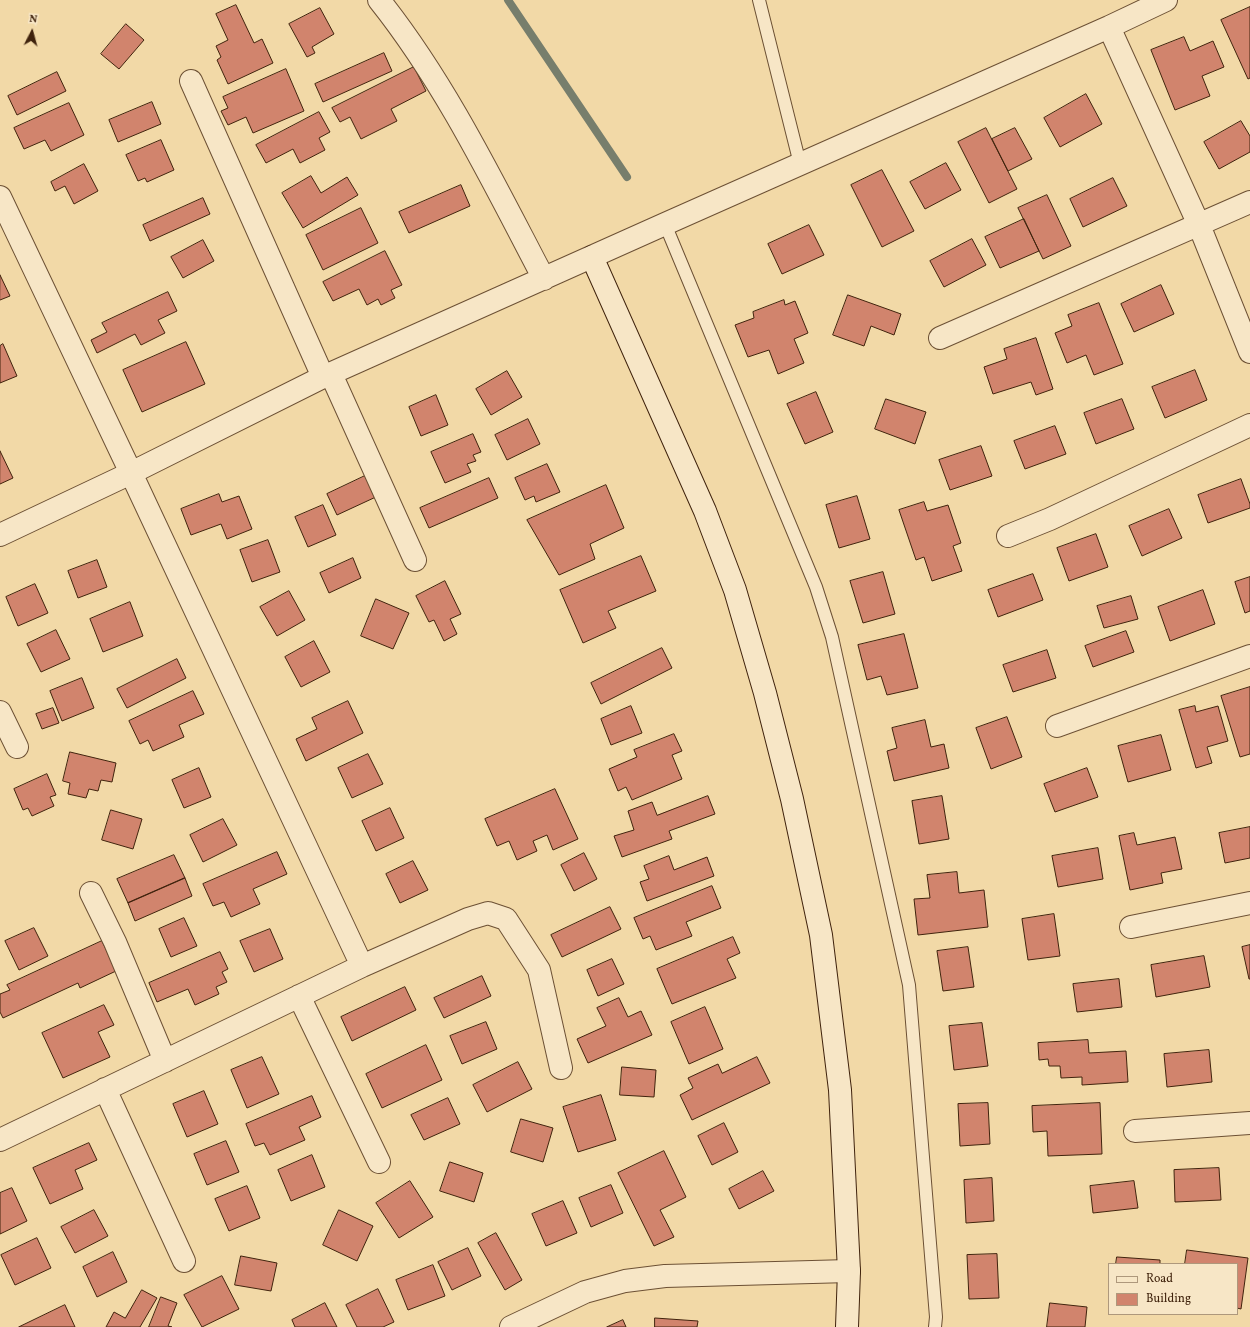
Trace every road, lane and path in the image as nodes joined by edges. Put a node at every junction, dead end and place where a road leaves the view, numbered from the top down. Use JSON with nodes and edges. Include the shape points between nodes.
{"nodes":[{"id":1,"x":379,"y":0,"type":"edge"},
{"id":2,"x":759,"y":0,"type":"edge"},
{"id":3,"x":1166,"y":0,"type":"edge"},
{"id":4,"x":1109,"y":27,"type":"junction"},
{"id":5,"x":191,"y":81,"type":"dead end"},
{"id":6,"x":800,"y":164,"type":"junction"},
{"id":7,"x":0,"y":197,"type":"edge"},
{"id":8,"x":1250,"y":202,"type":"edge"},
{"id":9,"x":665,"y":224,"type":"junction"},
{"id":10,"x":1199,"y":225,"type":"junction"},
{"id":11,"x":592,"y":257,"type":"junction"},
{"id":12,"x":544,"y":279,"type":"junction"},
{"id":13,"x":940,"y":338,"type":"dead end"},
{"id":14,"x":1250,"y":352,"type":"edge"},
{"id":15,"x":327,"y":376,"type":"junction"},
{"id":16,"x":1250,"y":425,"type":"edge"},
{"id":17,"x":131,"y":473,"type":"junction"},
{"id":18,"x":0,"y":535,"type":"edge"},
{"id":19,"x":1008,"y":536,"type":"dead end"},
{"id":20,"x":415,"y":560,"type":"dead end"},
{"id":21,"x":1250,"y":656,"type":"edge"},
{"id":22,"x":0,"y":712,"type":"edge"},
{"id":23,"x":1057,"y":726,"type":"dead end"},
{"id":24,"x":17,"y":747,"type":"dead end"},
{"id":25,"x":91,"y":892,"type":"dead end"},
{"id":26,"x":1250,"y":903,"type":"edge"},
{"id":27,"x":1131,"y":927,"type":"dead end"},
{"id":28,"x":362,"y":966,"type":"junction"},
{"id":29,"x":299,"y":996,"type":"junction"},
{"id":30,"x":165,"y":1061,"type":"junction"},
{"id":31,"x":561,"y":1068,"type":"dead end"},
{"id":32,"x":105,"y":1089,"type":"junction"},
{"id":33,"x":1250,"y":1123,"type":"edge"},
{"id":34,"x":1135,"y":1131,"type":"dead end"},
{"id":35,"x":0,"y":1140,"type":"edge"},
{"id":36,"x":379,"y":1162,"type":"dead end"},
{"id":37,"x":184,"y":1261,"type":"dead end"},
{"id":38,"x":849,"y":1271,"type":"junction"},
{"id":39,"x":511,"y":1327,"type":"edge"},
{"id":40,"x":847,"y":1327,"type":"edge"},
{"id":41,"x":935,"y":1327,"type":"edge"}],
"edges":[{"from":1,"to":12,"type":"street","via":[[403,30],[469,135]]},
{"from":2,"to":6,"type":"lane"},
{"from":3,"to":4,"type":"street"},
{"from":4,"to":6,"type":"street"},
{"from":4,"to":10,"type":"street"},
{"from":5,"to":15,"type":"street"},
{"from":6,"to":9,"type":"street"},
{"from":7,"to":17,"type":"street"},
{"from":8,"to":10,"type":"street"},
{"from":9,"to":11,"type":"street"},
{"from":9,"to":41,"type":"lane","via":[[816,587],[832,637],[909,985]]},
{"from":10,"to":13,"type":"street"},
{"from":10,"to":14,"type":"street"},
{"from":11,"to":12,"type":"street"},
{"from":11,"to":38,"type":"street","via":[[705,511],[735,590],[765,692],[792,799],[821,935],[840,1090]]},
{"from":12,"to":15,"type":"street"},
{"from":15,"to":17,"type":"street"},
{"from":15,"to":20,"type":"street"},
{"from":16,"to":19,"type":"street"},
{"from":17,"to":18,"type":"street"},
{"from":17,"to":28,"type":"street"},
{"from":21,"to":23,"type":"street"},
{"from":22,"to":24,"type":"street"},
{"from":25,"to":30,"type":"street"},
{"from":26,"to":27,"type":"street"},
{"from":28,"to":29,"type":"street"},
{"from":28,"to":31,"type":"street","via":[[468,919],[488,913],[506,919],[539,970]]},
{"from":29,"to":30,"type":"street"},
{"from":29,"to":36,"type":"street"},
{"from":30,"to":32,"type":"street"},
{"from":32,"to":35,"type":"street"},
{"from":32,"to":37,"type":"street"},
{"from":33,"to":34,"type":"street"},
{"from":38,"to":39,"type":"street","via":[[666,1276],[625,1280],[585,1292]]},
{"from":38,"to":40,"type":"street"}]}
